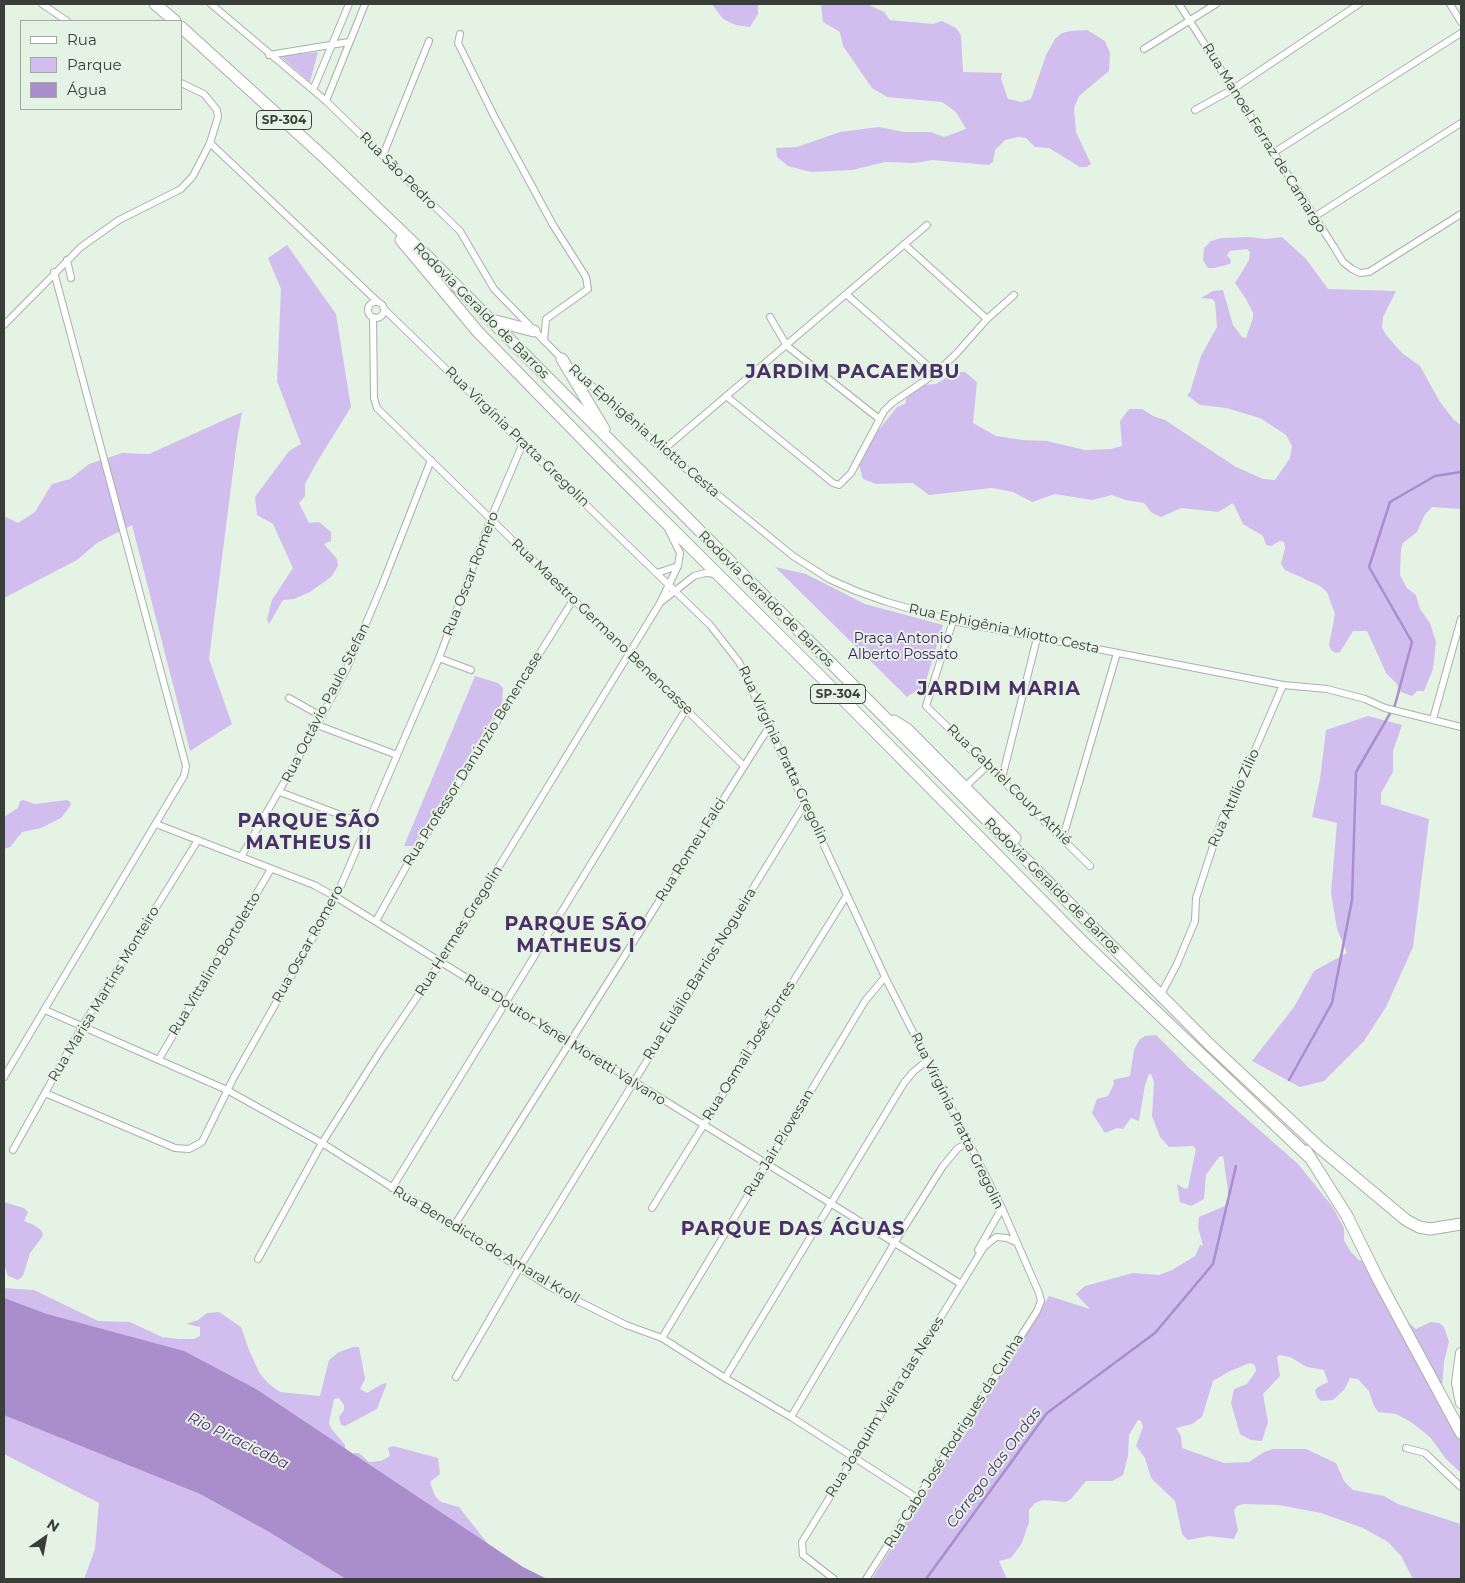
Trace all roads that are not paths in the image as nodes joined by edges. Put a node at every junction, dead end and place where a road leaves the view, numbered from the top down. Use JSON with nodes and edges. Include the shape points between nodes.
{"nodes":[{"id":1,"x":42,"y":4,"type":"edge"},
{"id":2,"x":156,"y":4,"type":"edge"},
{"id":3,"x":210,"y":4,"type":"edge"},
{"id":4,"x":349,"y":4,"type":"edge"},
{"id":5,"x":365,"y":4,"type":"edge"},
{"id":6,"x":1179,"y":4,"type":"edge"},
{"id":7,"x":1216,"y":4,"type":"edge"},
{"id":8,"x":1359,"y":4,"type":"edge"},
{"id":9,"x":1450,"y":4,"type":"edge"},
{"id":10,"x":66,"y":20,"type":"edge"},
{"id":11,"x":174,"y":20,"type":"edge"},
{"id":12,"x":1190,"y":21,"type":"junction"},
{"id":13,"x":1461,"y":22,"type":"edge"},
{"id":14,"x":182,"y":28,"type":"edge"},
{"id":15,"x":1461,"y":33,"type":"edge"},
{"id":16,"x":460,"y":34,"type":"dead end"},
{"id":17,"x":429,"y":41,"type":"dead end"},
{"id":18,"x":349,"y":42,"type":"junction"},
{"id":19,"x":333,"y":44,"type":"junction"},
{"id":20,"x":1144,"y":49,"type":"dead end"},
{"id":21,"x":269,"y":55,"type":"junction"},
{"id":22,"x":182,"y":83,"type":"edge"},
{"id":23,"x":1233,"y":89,"type":"junction"},
{"id":24,"x":312,"y":90,"type":"junction"},
{"id":25,"x":326,"y":101,"type":"junction"},
{"id":26,"x":1194,"y":110,"type":"dead end"},
{"id":27,"x":1461,"y":123,"type":"edge"},
{"id":28,"x":210,"y":143,"type":"junction"},
{"id":29,"x":1273,"y":153,"type":"junction"},
{"id":30,"x":383,"y":155,"type":"junction"},
{"id":31,"x":1461,"y":214,"type":"edge"},
{"id":32,"x":385,"y":216,"type":"junction"},
{"id":33,"x":1314,"y":217,"type":"junction"},
{"id":34,"x":927,"y":225,"type":"dead end"},
{"id":35,"x":904,"y":244,"type":"junction"},
{"id":36,"x":67,"y":260,"type":"junction"},
{"id":37,"x":54,"y":272,"type":"junction"},
{"id":38,"x":72,"y":278,"type":"dead end"},
{"id":39,"x":846,"y":294,"type":"junction"},
{"id":40,"x":1014,"y":295,"type":"dead end"},
{"id":41,"x":378,"y":302,"type":"junction"},
{"id":42,"x":384,"y":309,"type":"junction"},
{"id":43,"x":372,"y":317,"type":"junction"},
{"id":44,"x":770,"y":317,"type":"dead end"},
{"id":45,"x":987,"y":319,"type":"junction"},
{"id":46,"x":491,"y":320,"type":"junction"},
{"id":47,"x":4,"y":325,"type":"edge"},
{"id":48,"x":534,"y":331,"type":"junction"},
{"id":49,"x":544,"y":341,"type":"junction"},
{"id":50,"x":787,"y":346,"type":"junction"},
{"id":51,"x":562,"y":359,"type":"junction"},
{"id":52,"x":936,"y":373,"type":"junction"},
{"id":53,"x":726,"y":396,"type":"junction"},
{"id":54,"x":878,"y":418,"type":"junction"},
{"id":55,"x":523,"y":443,"type":"junction"},
{"id":56,"x":614,"y":446,"type":"junction"},
{"id":57,"x":663,"y":450,"type":"junction"},
{"id":58,"x":431,"y":460,"type":"junction"},
{"id":59,"x":660,"y":516,"type":"junction"},
{"id":60,"x":491,"y":518,"type":"junction"},
{"id":61,"x":678,"y":566,"type":"junction"},
{"id":62,"x":657,"y":573,"type":"junction"},
{"id":63,"x":718,"y":574,"type":"junction"},
{"id":64,"x":668,"y":585,"type":"junction"},
{"id":65,"x":675,"y":591,"type":"junction"},
{"id":66,"x":573,"y":600,"type":"junction"},
{"id":67,"x":660,"y":602,"type":"junction"},
{"id":68,"x":1461,"y":619,"type":"edge"},
{"id":69,"x":953,"y":621,"type":"junction"},
{"id":70,"x":1037,"y":638,"type":"junction"},
{"id":71,"x":630,"y":653,"type":"junction"},
{"id":72,"x":1117,"y":653,"type":"junction"},
{"id":73,"x":439,"y":658,"type":"junction"},
{"id":74,"x":471,"y":670,"type":"dead end"},
{"id":75,"x":1283,"y":685,"type":"junction"},
{"id":76,"x":289,"y":698,"type":"dead end"},
{"id":77,"x":686,"y":709,"type":"junction"},
{"id":78,"x":877,"y":710,"type":"junction"},
{"id":79,"x":322,"y":716,"type":"junction"},
{"id":80,"x":1433,"y":719,"type":"junction"},
{"id":81,"x":318,"y":725,"type":"junction"},
{"id":82,"x":768,"y":727,"type":"junction"},
{"id":83,"x":1461,"y":727,"type":"edge"},
{"id":84,"x":397,"y":755,"type":"junction"},
{"id":85,"x":988,"y":764,"type":"junction"},
{"id":86,"x":744,"y":766,"type":"junction"},
{"id":87,"x":1002,"y":778,"type":"junction"},
{"id":88,"x":966,"y":786,"type":"junction"},
{"id":89,"x":280,"y":792,"type":"junction"},
{"id":90,"x":806,"y":802,"type":"junction"},
{"id":91,"x":156,"y":824,"type":"junction"},
{"id":92,"x":367,"y":825,"type":"junction"},
{"id":93,"x":1063,"y":837,"type":"junction"},
{"id":94,"x":198,"y":840,"type":"junction"},
{"id":95,"x":242,"y":857,"type":"junction"},
{"id":96,"x":1090,"y":866,"type":"dead end"},
{"id":97,"x":270,"y":869,"type":"junction"},
{"id":98,"x":1050,"y":883,"type":"junction"},
{"id":99,"x":847,"y":895,"type":"junction"},
{"id":100,"x":336,"y":897,"type":"junction"},
{"id":101,"x":376,"y":921,"type":"junction"},
{"id":102,"x":440,"y":963,"type":"junction"},
{"id":103,"x":885,"y":977,"type":"junction"},
{"id":104,"x":1160,"y":996,"type":"junction"},
{"id":105,"x":506,"y":1003,"type":"junction"},
{"id":106,"x":45,"y":1010,"type":"junction"},
{"id":107,"x":83,"y":1025,"type":"junction"},
{"id":108,"x":570,"y":1041,"type":"junction"},
{"id":109,"x":159,"y":1059,"type":"junction"},
{"id":110,"x":928,"y":1060,"type":"junction"},
{"id":111,"x":4,"y":1077,"type":"edge"},
{"id":112,"x":634,"y":1082,"type":"junction"},
{"id":113,"x":227,"y":1090,"type":"junction"},
{"id":114,"x":45,"y":1093,"type":"junction"},
{"id":115,"x":1290,"y":1120,"type":"junction"},
{"id":116,"x":703,"y":1124,"type":"junction"},
{"id":117,"x":968,"y":1143,"type":"junction"},
{"id":118,"x":322,"y":1144,"type":"junction"},
{"id":119,"x":13,"y":1150,"type":"dead end"},
{"id":120,"x":1309,"y":1157,"type":"junction"},
{"id":121,"x":767,"y":1162,"type":"junction"},
{"id":122,"x":392,"y":1188,"type":"junction"},
{"id":123,"x":832,"y":1204,"type":"junction"},
{"id":124,"x":652,"y":1208,"type":"dead end"},
{"id":125,"x":1002,"y":1208,"type":"junction"},
{"id":126,"x":1461,"y":1224,"type":"edge"},
{"id":127,"x":454,"y":1226,"type":"junction"},
{"id":128,"x":895,"y":1242,"type":"junction"},
{"id":129,"x":1016,"y":1242,"type":"junction"},
{"id":130,"x":258,"y":1259,"type":"dead end"},
{"id":131,"x":975,"y":1261,"type":"junction"},
{"id":132,"x":520,"y":1267,"type":"junction"},
{"id":133,"x":961,"y":1284,"type":"junction"},
{"id":134,"x":1041,"y":1301,"type":"joint"},
{"id":135,"x":662,"y":1338,"type":"junction"},
{"id":136,"x":1461,"y":1353,"type":"edge"},
{"id":137,"x":456,"y":1377,"type":"dead end"},
{"id":138,"x":725,"y":1378,"type":"junction"},
{"id":139,"x":1461,"y":1404,"type":"edge"},
{"id":140,"x":792,"y":1416,"type":"junction"},
{"id":141,"x":1461,"y":1434,"type":"edge"},
{"id":142,"x":1406,"y":1448,"type":"dead end"},
{"id":143,"x":855,"y":1459,"type":"junction"},
{"id":144,"x":1461,"y":1487,"type":"edge"},
{"id":145,"x":917,"y":1498,"type":"junction"},
{"id":146,"x":834,"y":1579,"type":"edge"},
{"id":147,"x":866,"y":1579,"type":"edge"}],
"edges":[{"from":1,"to":10,"type":"street"},
{"from":2,"to":11,"type":"highway"},
{"from":3,"to":21,"type":"street","name":"Rua São Pedro"},
{"from":4,"to":19,"type":"street"},
{"from":5,"to":18,"type":"street"},
{"from":6,"to":12,"type":"street","name":"Rua Manoel Ferraz de Camargo"},
{"from":7,"to":12,"type":"street"},
{"from":8,"to":23,"type":"street"},
{"from":9,"to":13,"type":"street"},
{"from":12,"to":20,"type":"street"},
{"from":12,"to":23,"type":"street","name":"Rua Manoel Ferraz de Camargo"},
{"from":14,"to":32,"type":"highway","name":"Rodovia Geraldo de Barros","number":"SP-304"},
{"from":15,"to":29,"type":"street"},
{"from":16,"to":49,"type":"street","via":[[458,43],[500,126],[553,225],[586,275],[588,289],[546,319]]},
{"from":17,"to":30,"type":"street"},
{"from":18,"to":19,"type":"street"},
{"from":18,"to":25,"type":"street"},
{"from":19,"to":21,"type":"street"},
{"from":19,"to":24,"type":"street"},
{"from":21,"to":24,"type":"street","name":"Rua São Pedro"},
{"from":22,"to":28,"type":"street","via":[[204,94],[217,110]]},
{"from":23,"to":26,"type":"street"},
{"from":23,"to":29,"type":"street","name":"Rua Manoel Ferraz de Camargo"},
{"from":24,"to":25,"type":"street","name":"Rua São Pedro"},
{"from":25,"to":30,"type":"street","name":"Rua São Pedro"},
{"from":27,"to":33,"type":"street"},
{"from":28,"to":36,"type":"street","via":[[197,170],[181,189],[119,220]]},
{"from":28,"to":41,"type":"street"},
{"from":29,"to":33,"type":"street","name":"Rua Manoel Ferraz de Camargo"},
{"from":30,"to":48,"type":"street","name":"Rua São Pedro","via":[[460,231],[494,289]]},
{"from":31,"to":33,"type":"street","name":"Rua Manoel Ferraz de Camargo","via":[[1369,272],[1352,269],[1343,262]]},
{"from":32,"to":46,"type":"highway","name":"Rodovia Geraldo de Barros","number":"SP-304"},
{"from":32,"to":59,"type":"highway","name":"Rodovia Geraldo de Barros","number":"SP-304","via":[[432,280],[478,332]]},
{"from":34,"to":35,"type":"street"},
{"from":35,"to":39,"type":"street"},
{"from":35,"to":45,"type":"street"},
{"from":36,"to":37,"type":"street"},
{"from":36,"to":38,"type":"street"},
{"from":37,"to":47,"type":"street"},
{"from":37,"to":91,"type":"street","via":[[186,766],[184,776]]},
{"from":39,"to":50,"type":"street"},
{"from":39,"to":52,"type":"street"},
{"from":40,"to":45,"type":"street"},
{"from":41,"to":42,"type":"street"},
{"from":41,"to":43,"type":"street","via":[[368,307]]},
{"from":42,"to":43,"type":"street","via":[[379,317]]},
{"from":42,"to":55,"type":"street","name":"Rua Virgínia Pratta Gregolin"},
{"from":43,"to":58,"type":"street","name":"Rua Maestro Germano Benencasse","via":[[377,408]]},
{"from":44,"to":50,"type":"street"},
{"from":45,"to":52,"type":"street"},
{"from":46,"to":48,"type":"highway"},
{"from":46,"to":56,"type":"highway","name":"Rodovia Geraldo de Barros","number":"SP-304"},
{"from":48,"to":49,"type":"street","name":"Rua São Pedro"},
{"from":49,"to":51,"type":"street","name":"Rua São Pedro"},
{"from":50,"to":53,"type":"street"},
{"from":50,"to":54,"type":"street"},
{"from":51,"to":56,"type":"highway"},
{"from":51,"to":57,"type":"street","name":"Rua Ephigênia Miotto Cesta"},
{"from":52,"to":54,"type":"street","via":[[892,403]]},
{"from":53,"to":54,"type":"street","via":[[839,485],[845,481]]},
{"from":53,"to":57,"type":"street"},
{"from":55,"to":60,"type":"street","name":"Rua Oscar Romero"},
{"from":55,"to":62,"type":"street","name":"Rua Virgínia Pratta Gregolin"},
{"from":56,"to":78,"type":"highway","name":"Rodovia Geraldo de Barros","number":"SP-304"},
{"from":57,"to":69,"type":"street","name":"Rua Ephigênia Miotto Cesta","via":[[793,556],[829,578],[887,602]]},
{"from":58,"to":60,"type":"street","name":"Rua Maestro Germano Benencasse"},
{"from":58,"to":79,"type":"street","name":"Rua Octávio Paulo Stefan","via":[[357,647]]},
{"from":59,"to":61,"type":"street","via":[[677,543],[680,553]]},
{"from":59,"to":63,"type":"highway","name":"Rodovia Geraldo de Barros","number":"SP-304"},
{"from":60,"to":66,"type":"street","name":"Rua Maestro Germano Benencasse"},
{"from":60,"to":73,"type":"street","name":"Rua Oscar Romero"},
{"from":61,"to":62,"type":"street"},
{"from":61,"to":64,"type":"street","name":"Rua Hermes Gregolin"},
{"from":62,"to":64,"type":"street","name":"Rua Virgínia Pratta Gregolin"},
{"from":63,"to":65,"type":"street","name":"Rua Hermes Gregolin","via":[[700,574]]},
{"from":63,"to":120,"type":"highway","name":"Rodovia Geraldo de Barros","number":"SP-304","via":[[1084,943]]},
{"from":64,"to":65,"type":"street","name":"Rua Virgínia Pratta Gregolin"},
{"from":64,"to":67,"type":"street","name":"Rua Hermes Gregolin"},
{"from":65,"to":67,"type":"street","name":"Rua Hermes Gregolin"},
{"from":65,"to":82,"type":"street","name":"Rua Virgínia Pratta Gregolin","via":[[732,650]]},
{"from":66,"to":71,"type":"street","name":"Rua Maestro Germano Benencasse"},
{"from":66,"to":101,"type":"street","name":"Rua Professor Danúnzio Benencase","via":[[406,867]]},
{"from":67,"to":71,"type":"street","name":"Rua Hermes Gregolin"},
{"from":68,"to":80,"type":"street"},
{"from":69,"to":70,"type":"street","name":"Rua Ephigênia Miotto Cesta"},
{"from":69,"to":85,"type":"street","name":"Rua Gabriel Coury Athié","via":[[926,706]]},
{"from":70,"to":72,"type":"street","name":"Rua Ephigênia Miotto Cesta"},
{"from":70,"to":87,"type":"street"},
{"from":71,"to":77,"type":"street","name":"Rua Maestro Germano Benencasse"},
{"from":71,"to":102,"type":"street","name":"Rua Hermes Gregolin"},
{"from":72,"to":75,"type":"street","name":"Rua Ephigênia Miotto Cesta"},
{"from":72,"to":93,"type":"street"},
{"from":73,"to":74,"type":"street"},
{"from":73,"to":84,"type":"street","name":"Rua Oscar Romero"},
{"from":75,"to":80,"type":"street","name":"Rua Ephigênia Miotto Cesta","via":[[1327,689],[1413,716]]},
{"from":75,"to":104,"type":"street","name":"Rua Attílio Zilio","via":[[1222,819],[1196,898],[1195,921]]},
{"from":76,"to":79,"type":"street"},
{"from":77,"to":86,"type":"street","name":"Rua Maestro Germano Benencasse"},
{"from":77,"to":105,"type":"street"},
{"from":78,"to":88,"type":"highway","via":[[908,730]]},
{"from":78,"to":98,"type":"highway","name":"Rodovia Geraldo de Barros","number":"SP-304"},
{"from":79,"to":81,"type":"street","name":"Rua Octávio Paulo Stefan"},
{"from":80,"to":83,"type":"street","name":"Rua Ephigênia Miotto Cesta"},
{"from":81,"to":84,"type":"street"},
{"from":81,"to":89,"type":"street","name":"Rua Octávio Paulo Stefan"},
{"from":82,"to":86,"type":"street","name":"Rua Romeu Falci"},
{"from":82,"to":90,"type":"street","name":"Rua Virgínia Pratta Gregolin"},
{"from":84,"to":92,"type":"street","name":"Rua Oscar Romero"},
{"from":85,"to":87,"type":"street","name":"Rua Gabriel Coury Athié"},
{"from":85,"to":88,"type":"street"},
{"from":86,"to":108,"type":"street","name":"Rua Romeu Falci"},
{"from":87,"to":93,"type":"street","name":"Rua Gabriel Coury Athié"},
{"from":88,"to":98,"type":"highway","via":[[1018,841]]},
{"from":89,"to":92,"type":"street"},
{"from":89,"to":95,"type":"street","name":"Rua Octávio Paulo Stefan"},
{"from":90,"to":99,"type":"street","name":"Rua Virgínia Pratta Gregolin"},
{"from":90,"to":112,"type":"street","name":"Rua Eulálio Barrios Nogueira"},
{"from":91,"to":94,"type":"street","name":"Rua Doutor Ysnel Moretti Valvano"},
{"from":91,"to":106,"type":"street"},
{"from":92,"to":100,"type":"street","name":"Rua Oscar Romero"},
{"from":93,"to":96,"type":"street","name":"Rua Gabriel Coury Athié"},
{"from":94,"to":95,"type":"street","name":"Rua Doutor Ysnel Moretti Valvano"},
{"from":94,"to":107,"type":"street","name":"Rua Marisa Martins Monteiro"},
{"from":95,"to":97,"type":"street","name":"Rua Doutor Ysnel Moretti Valvano"},
{"from":97,"to":100,"type":"street","name":"Rua Doutor Ysnel Moretti Valvano"},
{"from":97,"to":109,"type":"street","name":"Rua Vittalino Bortoletto"},
{"from":98,"to":104,"type":"highway","name":"Rodovia Geraldo de Barros","number":"SP-304"},
{"from":99,"to":103,"type":"street","name":"Rua Virgínia Pratta Gregolin"},
{"from":99,"to":116,"type":"street","name":"Rua Osmail José Torres"},
{"from":100,"to":101,"type":"street","name":"Rua Doutor Ysnel Moretti Valvano"},
{"from":100,"to":113,"type":"street","name":"Rua Oscar Romero"},
{"from":101,"to":102,"type":"street","name":"Rua Doutor Ysnel Moretti Valvano"},
{"from":102,"to":105,"type":"street","name":"Rua Doutor Ysnel Moretti Valvano"},
{"from":102,"to":118,"type":"street","name":"Rua Hermes Gregolin"},
{"from":103,"to":110,"type":"street","name":"Rua Virgínia Pratta Gregolin"},
{"from":103,"to":121,"type":"street","name":"Rua Jair Piovesan","via":[[865,1001]]},
{"from":104,"to":115,"type":"highway","name":"Rodovia Geraldo de Barros","number":"SP-304"},
{"from":105,"to":108,"type":"street","name":"Rua Doutor Ysnel Moretti Valvano"},
{"from":105,"to":122,"type":"street"},
{"from":106,"to":107,"type":"street","name":"Rua Benedicto do Amaral Kroll"},
{"from":106,"to":111,"type":"street"},
{"from":107,"to":109,"type":"street","name":"Rua Benedicto do Amaral Kroll"},
{"from":107,"to":114,"type":"street","name":"Rua Marisa Martins Monteiro"},
{"from":108,"to":112,"type":"street","name":"Rua Doutor Ysnel Moretti Valvano"},
{"from":108,"to":127,"type":"street","name":"Rua Romeu Falci"},
{"from":109,"to":113,"type":"street","name":"Rua Benedicto do Amaral Kroll"},
{"from":110,"to":117,"type":"street","name":"Rua Virgínia Pratta Gregolin"},
{"from":110,"to":123,"type":"street","via":[[904,1083]]},
{"from":112,"to":116,"type":"street","name":"Rua Doutor Ysnel Moretti Valvano"},
{"from":112,"to":132,"type":"street","name":"Rua Eulálio Barrios Nogueira"},
{"from":113,"to":114,"type":"street","name":"Rua Oscar Romero","via":[[202,1142],[184,1149]]},
{"from":113,"to":118,"type":"street","name":"Rua Benedicto do Amaral Kroll"},
{"from":114,"to":119,"type":"street","name":"Rua Marisa Martins Monteiro"},
{"from":115,"to":120,"type":"highway"},
{"from":115,"to":126,"type":"highway","name":"Rodovia Geraldo de Barros","number":"SP-304","via":[[1414,1225],[1430,1229]]},
{"from":116,"to":121,"type":"street","name":"Rua Doutor Ysnel Moretti Valvano"},
{"from":116,"to":124,"type":"street","name":"Rua Osmail José Torres"},
{"from":117,"to":125,"type":"street","name":"Rua Virgínia Pratta Gregolin"},
{"from":117,"to":128,"type":"street","via":[[952,1154]]},
{"from":118,"to":122,"type":"street","name":"Rua Benedicto do Amaral Kroll"},
{"from":118,"to":130,"type":"street","name":"Rua Hermes Gregolin"},
{"from":120,"to":141,"type":"highway","via":[[1347,1216]]},
{"from":121,"to":123,"type":"street","name":"Rua Doutor Ysnel Moretti Valvano"},
{"from":121,"to":135,"type":"street","name":"Rua Jair Piovesan"},
{"from":122,"to":127,"type":"street","name":"Rua Benedicto do Amaral Kroll"},
{"from":123,"to":128,"type":"street","name":"Rua Doutor Ysnel Moretti Valvano"},
{"from":123,"to":138,"type":"street"},
{"from":125,"to":129,"type":"street","name":"Rua Virgínia Pratta Gregolin"},
{"from":125,"to":131,"type":"street","name":"Rua Joaquim Vieira das Neves","via":[[978,1248]]},
{"from":127,"to":132,"type":"street","name":"Rua Benedicto do Amaral Kroll"},
{"from":128,"to":133,"type":"street","name":"Rua Doutor Ysnel Moretti Valvano"},
{"from":128,"to":140,"type":"street"},
{"from":129,"to":131,"type":"street","name":"Rua Joaquim Vieira das Neves","via":[[996,1237],[986,1244]]},
{"from":129,"to":134,"type":"street","name":"Rua Virgínia Pratta Gregolin"},
{"from":131,"to":133,"type":"street","name":"Rua Joaquim Vieira das Neves"},
{"from":132,"to":135,"type":"street","name":"Rua Benedicto do Amaral Kroll","via":[[594,1310]]},
{"from":132,"to":137,"type":"street","name":"Rua Eulálio Barrios Nogueira"},
{"from":133,"to":143,"type":"street","name":"Rua Joaquim Vieira das Neves"},
{"from":134,"to":145,"type":"street","name":"Rua Cabo José Rodrigues da Cunha"},
{"from":135,"to":138,"type":"street","name":"Rua Benedicto do Amaral Kroll"},
{"from":136,"to":139,"type":"main road","via":[[1457,1383]]},
{"from":138,"to":140,"type":"street","name":"Rua Benedicto do Amaral Kroll"},
{"from":140,"to":143,"type":"street","name":"Rua Benedicto do Amaral Kroll"},
{"from":142,"to":144,"type":"street","via":[[1425,1452]]},
{"from":143,"to":145,"type":"street","name":"Rua Benedicto do Amaral Kroll"},
{"from":143,"to":146,"type":"street","name":"Rua Joaquim Vieira das Neves","via":[[802,1542],[803,1555]]},
{"from":145,"to":147,"type":"street","name":"Rua Cabo José Rodrigues da Cunha"}]}
